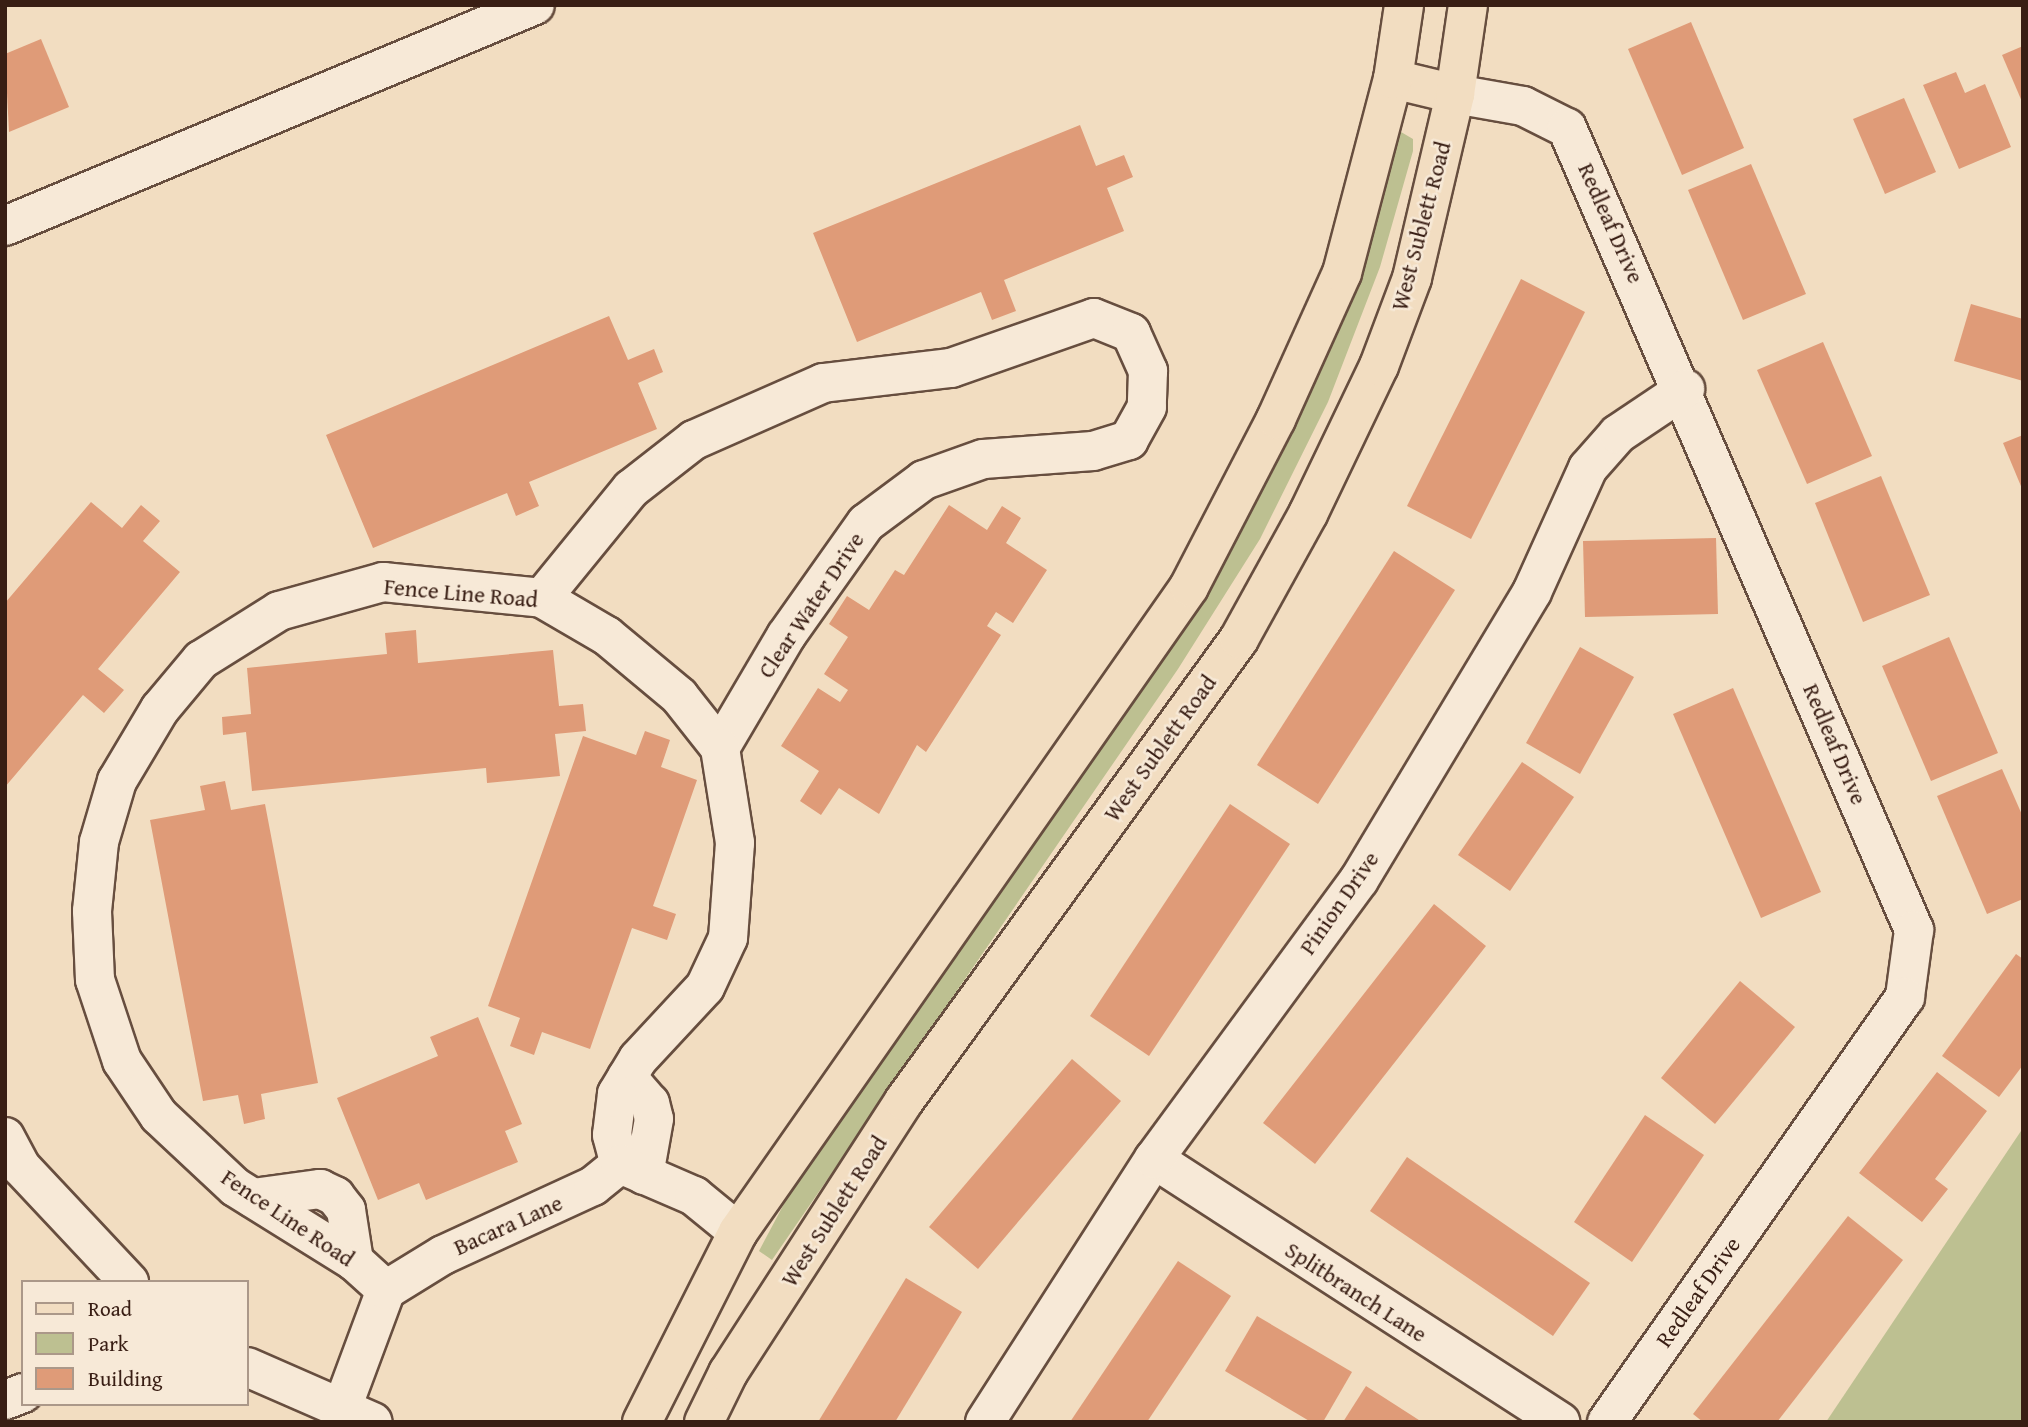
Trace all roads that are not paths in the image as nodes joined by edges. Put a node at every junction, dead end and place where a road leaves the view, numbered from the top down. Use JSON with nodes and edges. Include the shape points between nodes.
{"nodes":[{"id":1,"x":535,"y":5,"type":"edge"},
{"id":2,"x":1404,"y":5,"type":"edge"},
{"id":3,"x":1468,"y":5,"type":"edge"},
{"id":4,"x":1393,"y":79,"type":"junction"},
{"id":5,"x":1455,"y":94,"type":"junction"},
{"id":6,"x":5,"y":226,"type":"edge"},
{"id":7,"x":1685,"y":389,"type":"junction"},
{"id":8,"x":542,"y":598,"type":"junction"},
{"id":9,"x":720,"y":748,"type":"junction"},
{"id":10,"x":5,"y":1138,"type":"edge"},
{"id":11,"x":1154,"y":1159,"type":"junction"},
{"id":12,"x":632,"y":1169,"type":"junction"},
{"id":13,"x":738,"y":1232,"type":"junction"},
{"id":14,"x":127,"y":1280,"type":"edge"},
{"id":15,"x":386,"y":1290,"type":"junction"},
{"id":16,"x":248,"y":1367,"type":"edge"},
{"id":17,"x":21,"y":1394,"type":"edge"},
{"id":18,"x":5,"y":1401,"type":"edge"},
{"id":19,"x":357,"y":1415,"type":"edge"},
{"id":20,"x":642,"y":1422,"type":"edge"},
{"id":21,"x":705,"y":1422,"type":"edge"},
{"id":22,"x":985,"y":1422,"type":"edge"},
{"id":23,"x":1560,"y":1422,"type":"edge"},
{"id":24,"x":1607,"y":1422,"type":"edge"}],
"edges":[{"from":1,"to":6,"type":"street"},
{"from":2,"to":4,"type":"main road"},
{"from":3,"to":5,"type":"main road","name":"West Sublett Road"},
{"from":4,"to":5,"type":"main road"},
{"from":4,"to":13,"type":"main road","via":[[1342,273],[1276,419],[1189,587]]},
{"from":5,"to":7,"type":"street","name":"Redleaf Drive","via":[[1523,106],[1567,128]]},
{"from":5,"to":21,"type":"main road","name":"West Sublett Road","via":[[1412,278],[1379,366],[1238,639],[904,1101],[728,1373]]},
{"from":7,"to":11,"type":"street","name":"Pinion Drive","via":[[1618,434],[1588,468],[1532,592],[1359,880]]},
{"from":7,"to":24,"type":"street","name":"Redleaf Drive","via":[[1914,930],[1905,997]]},
{"from":8,"to":9,"type":"street","name":"Fence Line Road","via":[[607,636],[658,679]]},
{"from":8,"to":9,"type":"street","name":"Clear Water Drive","via":[[631,489],[694,440],[823,383],[951,368],[1094,318],[1131,334],[1148,371],[1147,407],[1129,440],[1093,451],[984,459],[924,480],[866,523],[786,636]]},
{"from":8,"to":15,"type":"street","name":"Fence Line Road","via":[[383,582],[279,611],[201,660],[160,709],[117,781],[99,842],[92,911],[95,980],[122,1061],[159,1116],[253,1198],[354,1261]]},
{"from":9,"to":12,"type":"street","via":[[735,843],[728,938],[705,987],[627,1077],[650,1103],[654,1119]]},
{"from":10,"to":14,"type":"street","via":[[21,1167]]},
{"from":11,"to":22,"type":"street","name":"Pinion Drive"},
{"from":11,"to":23,"type":"street","name":"Splitbranch Lane"},
{"from":12,"to":13,"type":"street","via":[[694,1196]]},
{"from":12,"to":15,"type":"street","name":"Bacara Lane","via":[[443,1255]]},
{"from":13,"to":20,"type":"main road"},
{"from":15,"to":19,"type":"street"},
{"from":16,"to":19,"type":"street"},
{"from":17,"to":18,"type":"street"}]}
